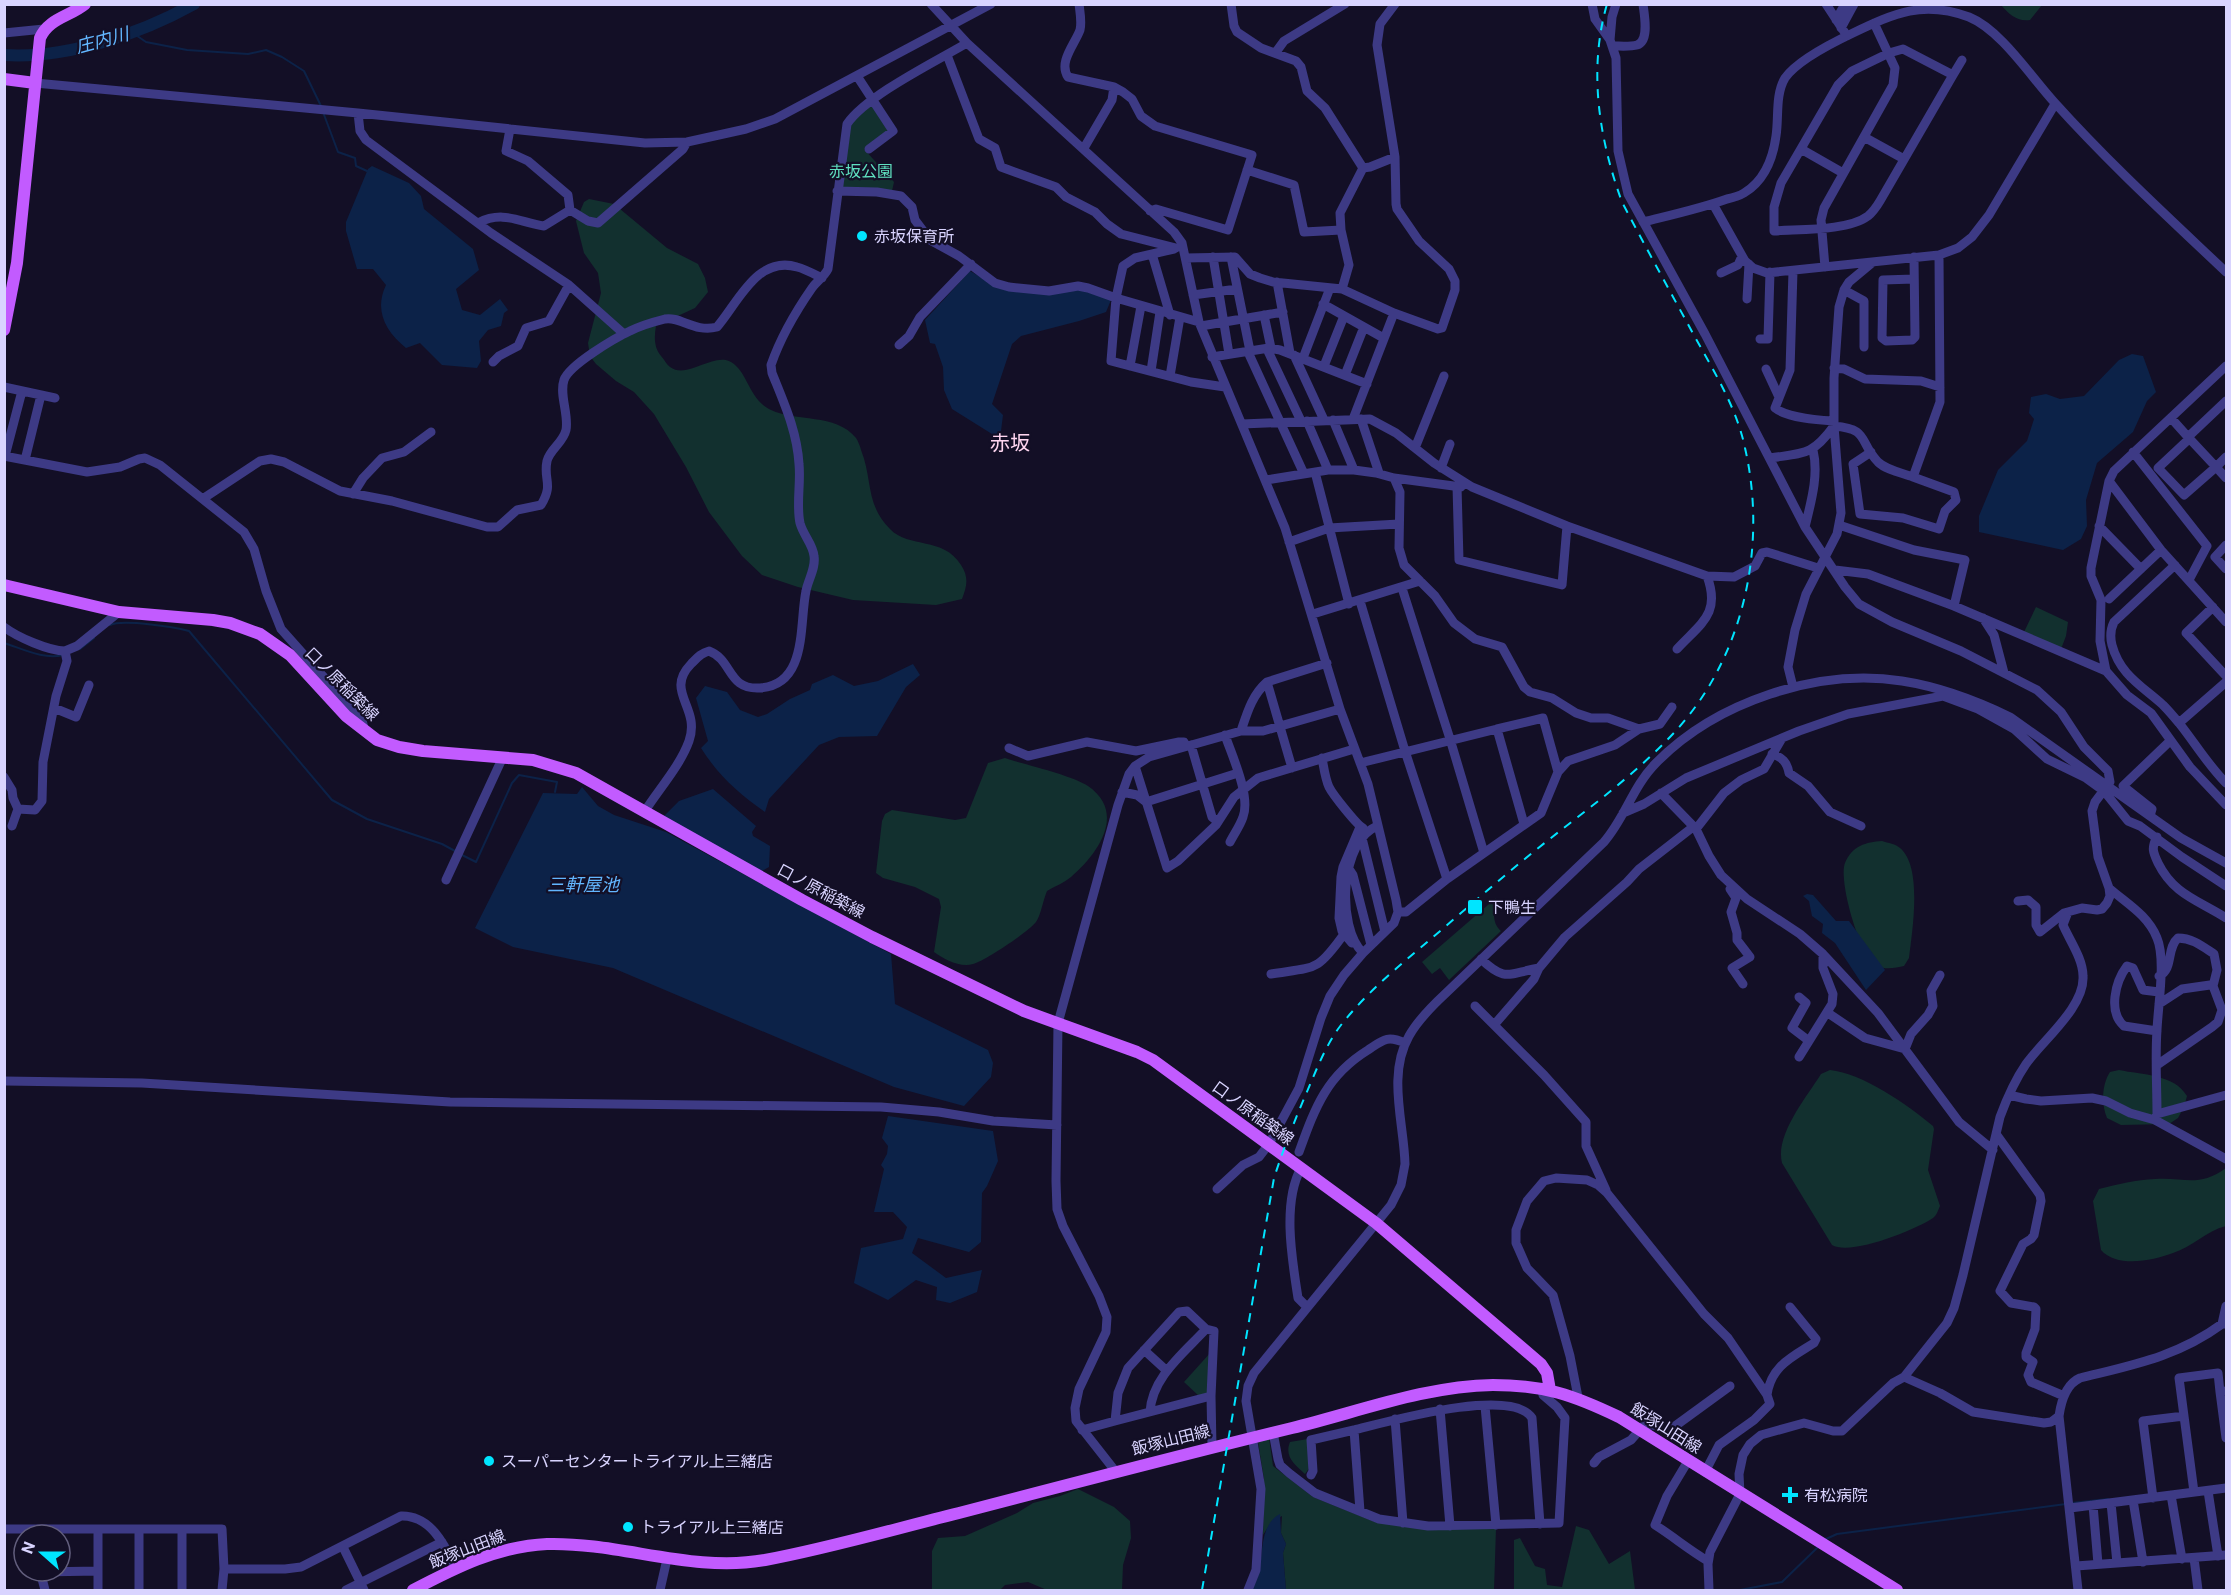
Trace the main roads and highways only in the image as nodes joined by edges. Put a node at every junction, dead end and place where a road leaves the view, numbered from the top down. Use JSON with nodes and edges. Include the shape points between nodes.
{"nodes":[{"id":1,"x":85,"y":4,"type":"edge"},
{"id":2,"x":36,"y":78,"type":"junction"},
{"id":3,"x":4,"y":79,"type":"edge"},
{"id":4,"x":7,"y":309,"type":"edge"},
{"id":5,"x":4,"y":330,"type":"edge"},
{"id":6,"x":4,"y":585,"type":"edge"},
{"id":7,"x":1546,"y":1389,"type":"junction"},
{"id":8,"x":412,"y":1590,"type":"edge"},
{"id":9,"x":1897,"y":1590,"type":"edge"}],
"edges":[{"from":1,"to":2,"type":"main road","via":[[54,21],[42,34]]},
{"from":2,"to":3,"type":"main road"},
{"from":2,"to":4,"type":"main road","via":[[18,253]]},
{"from":4,"to":5,"type":"main road"},
{"from":6,"to":7,"type":"main road","name":"口ノ原稲築線","via":[[118,612],[213,620],[260,633],[290,655],[346,716],[377,740],[399,747],[533,760],[576,773],[872,937],[1024,1011],[1153,1060],[1377,1223],[1541,1364],[1547,1373]]},
{"from":7,"to":8,"type":"main road","name":"飯塚山田線","via":[[1496,1385],[1438,1390],[813,1551],[737,1563],[548,1544],[518,1547],[456,1568]]},
{"from":7,"to":9,"type":"main road","name":"飯塚山田線","via":[[1578,1397],[1619,1417]]}]}
